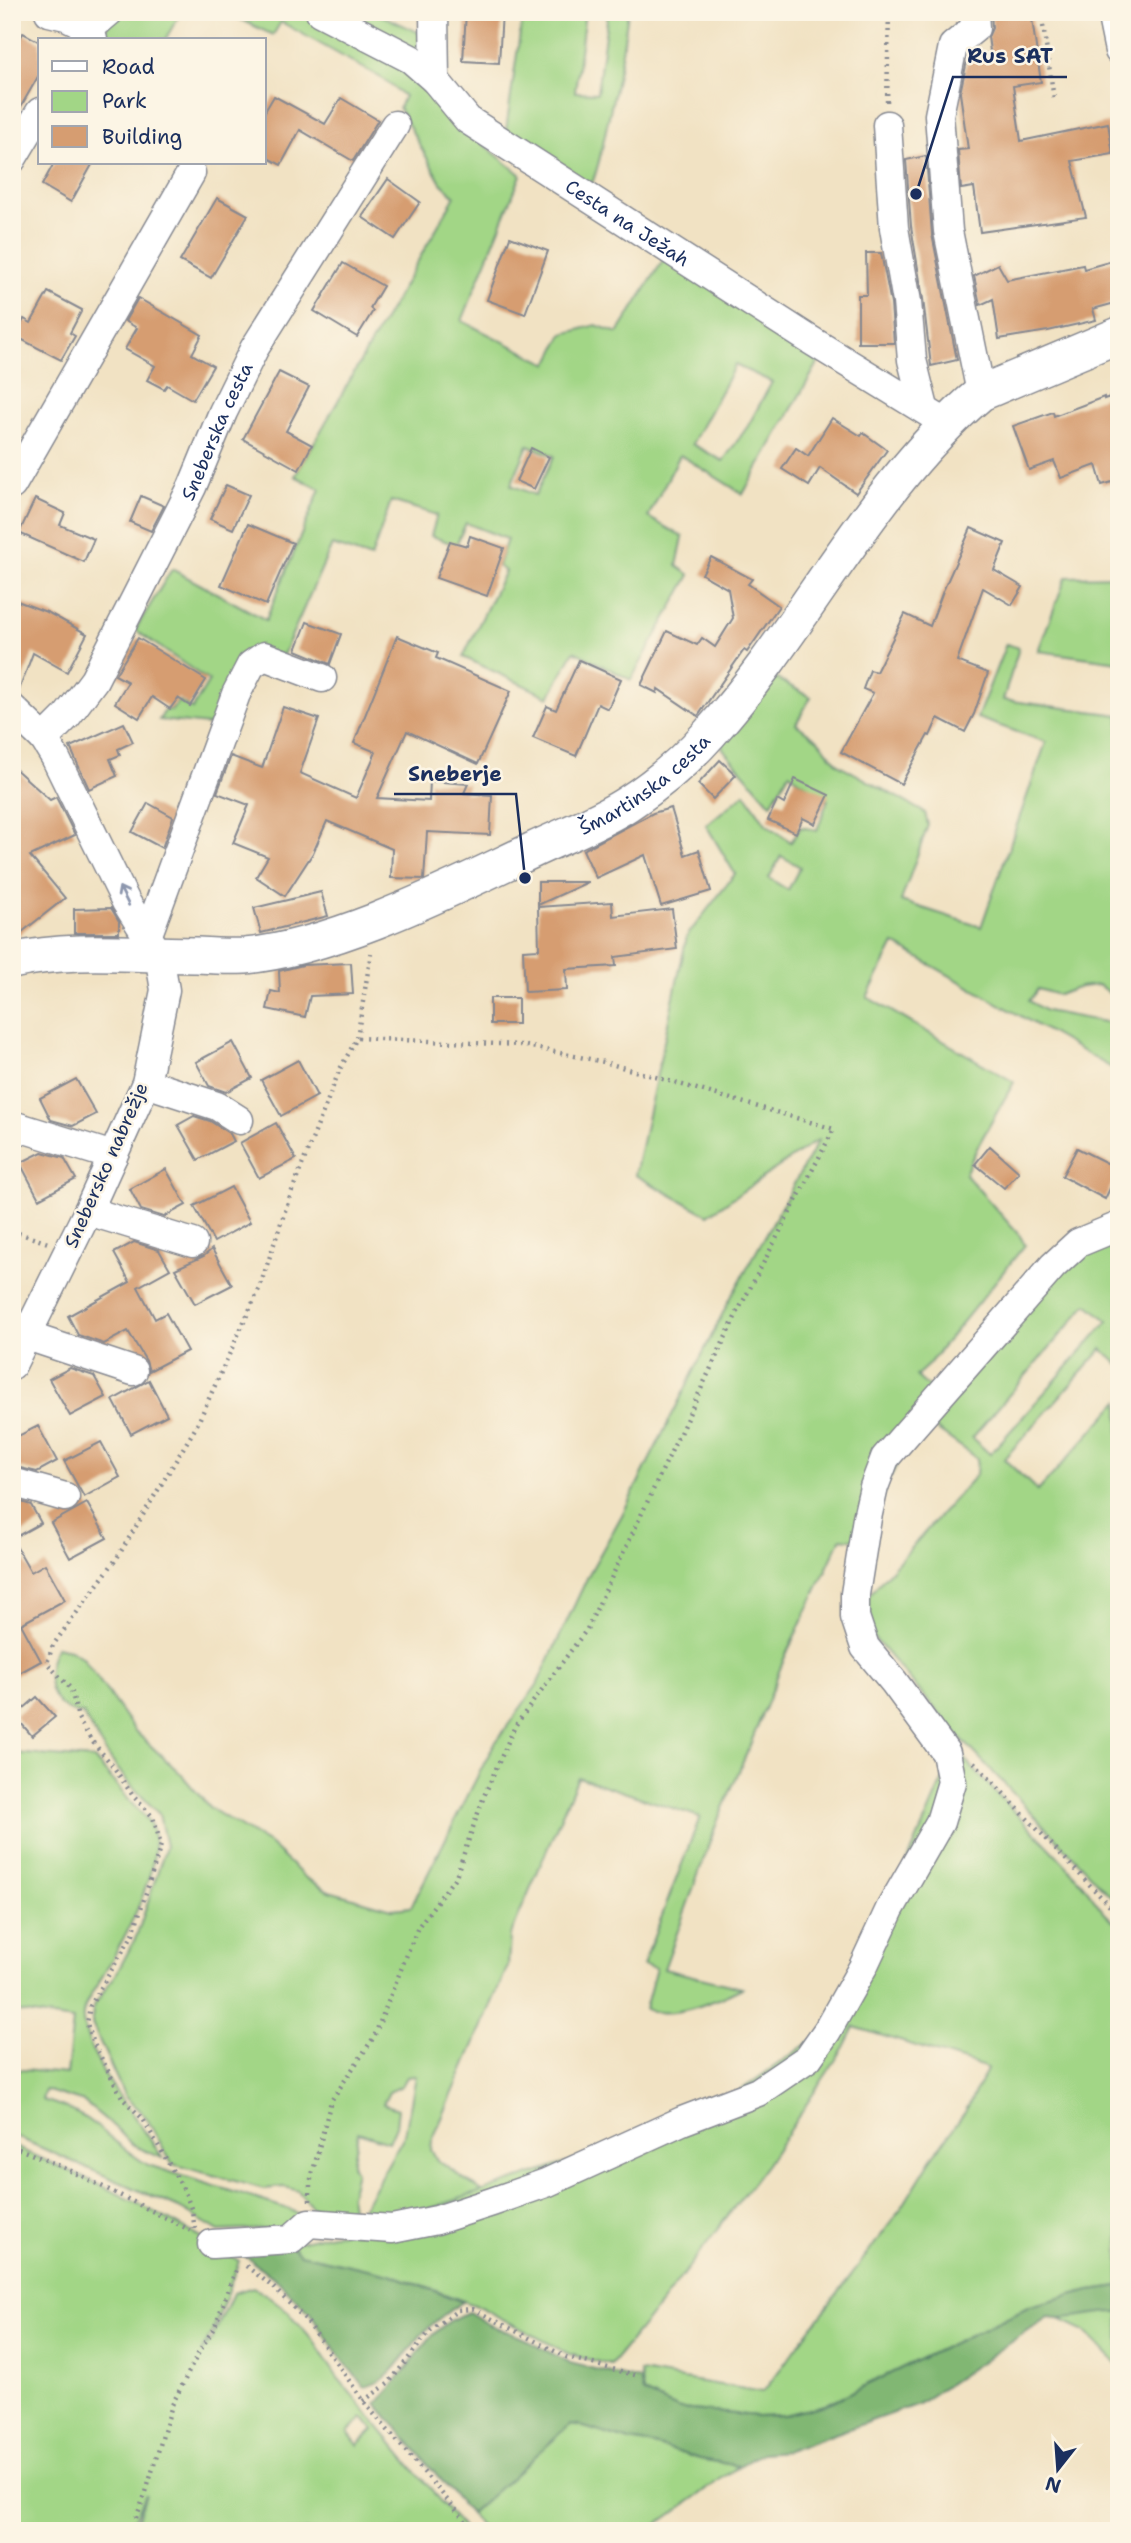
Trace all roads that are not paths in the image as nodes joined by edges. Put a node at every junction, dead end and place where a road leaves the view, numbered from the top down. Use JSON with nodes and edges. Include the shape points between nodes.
{"nodes":[{"id":1,"x":49,"y":12,"type":"edge"},
{"id":2,"x":320,"y":12,"type":"edge"},
{"id":3,"x":435,"y":12,"type":"edge"},
{"id":4,"x":974,"y":12,"type":"edge"},
{"id":5,"x":1111,"y":12,"type":"edge"},
{"id":6,"x":94,"y":30,"type":"edge"},
{"id":7,"x":1119,"y":51,"type":"edge"},
{"id":8,"x":435,"y":80,"type":"junction"},
{"id":9,"x":38,"y":115,"type":"edge"},
{"id":10,"x":395,"y":125,"type":"dead end"},
{"id":11,"x":887,"y":125,"type":"road end"},
{"id":12,"x":12,"y":159,"type":"edge"},
{"id":13,"x":191,"y":173,"type":"dead end"},
{"id":14,"x":1119,"y":335,"type":"edge"},
{"id":15,"x":981,"y":393,"type":"junction"},
{"id":16,"x":935,"y":416,"type":"junction"},
{"id":17,"x":12,"y":485,"type":"edge"},
{"id":18,"x":322,"y":678,"type":"dead end"},
{"id":19,"x":16,"y":719,"type":"edge"},
{"id":20,"x":44,"y":739,"type":"junction"},
{"id":21,"x":153,"y":946,"type":"junction"},
{"id":22,"x":12,"y":961,"type":"edge"},
{"id":23,"x":146,"y":1083,"type":"junction"},
{"id":24,"x":239,"y":1120,"type":"dead end"},
{"id":25,"x":12,"y":1125,"type":"edge"},
{"id":26,"x":113,"y":1156,"type":"junction"},
{"id":27,"x":88,"y":1211,"type":"junction"},
{"id":28,"x":1118,"y":1227,"type":"edge"},
{"id":29,"x":193,"y":1243,"type":"dead end"},
{"id":30,"x":19,"y":1333,"type":"edge"},
{"id":31,"x":12,"y":1365,"type":"edge"},
{"id":32,"x":133,"y":1371,"type":"dead end"},
{"id":33,"x":12,"y":1482,"type":"edge"},
{"id":34,"x":65,"y":1497,"type":"dead end"},
{"id":35,"x":204,"y":2238,"type":"road end"}],
"edges":[{"from":1,"to":6,"type":"street"},
{"from":2,"to":8,"type":"street","name":"Cesta na Ježah","via":[[411,59]]},
{"from":3,"to":8,"type":"street"},
{"from":4,"to":15,"type":"street","via":[[975,28],[953,46],[939,115],[948,231]]},
{"from":5,"to":7,"type":"street"},
{"from":8,"to":16,"type":"street","name":"Cesta na Ježah","via":[[468,120]]},
{"from":9,"to":12,"type":"street"},
{"from":10,"to":20,"type":"street","name":"Sneberska cesta","via":[[254,349],[192,486],[94,680]]},
{"from":11,"to":16,"type":"street","via":[[894,228],[912,360]]},
{"from":13,"to":17,"type":"street"},
{"from":14,"to":15,"type":"main road","name":"Šmartinska cesta"},
{"from":15,"to":16,"type":"main road","name":"Šmartinska cesta"},
{"from":16,"to":21,"type":"main road","name":"Šmartinska cesta","via":[[735,703],[672,772],[626,805],[376,920],[298,946],[243,956]]},
{"from":18,"to":21,"type":"street","via":[[264,656],[251,665],[236,694]]},
{"from":19,"to":20,"type":"street"},
{"from":21,"to":20,"type":"street","one_way":true},
{"from":21,"to":22,"type":"main road","name":"Šmartinska cesta"},
{"from":21,"to":23,"type":"street","name":"Snebersko nabrežje","via":[[165,990]]},
{"from":23,"to":24,"type":"street","via":[[217,1106]]},
{"from":23,"to":26,"type":"street","name":"Snebersko nabrežje"},
{"from":25,"to":26,"type":"street"},
{"from":26,"to":27,"type":"street","name":"Snebersko nabrežje"},
{"from":27,"to":29,"type":"street"},
{"from":27,"to":30,"type":"street","name":"Snebersko nabrežje"},
{"from":28,"to":35,"type":"street","via":[[1078,1243],[1053,1266],[885,1458],[874,1487],[855,1617],[865,1647],[946,1753],[952,1782],[940,1822],[863,1967],[808,2058],[758,2092],[546,2183],[437,2220],[393,2229],[309,2223],[291,2239]]},
{"from":30,"to":31,"type":"street","name":"Snebersko nabrežje"},
{"from":30,"to":32,"type":"street"},
{"from":33,"to":34,"type":"street"}]}
